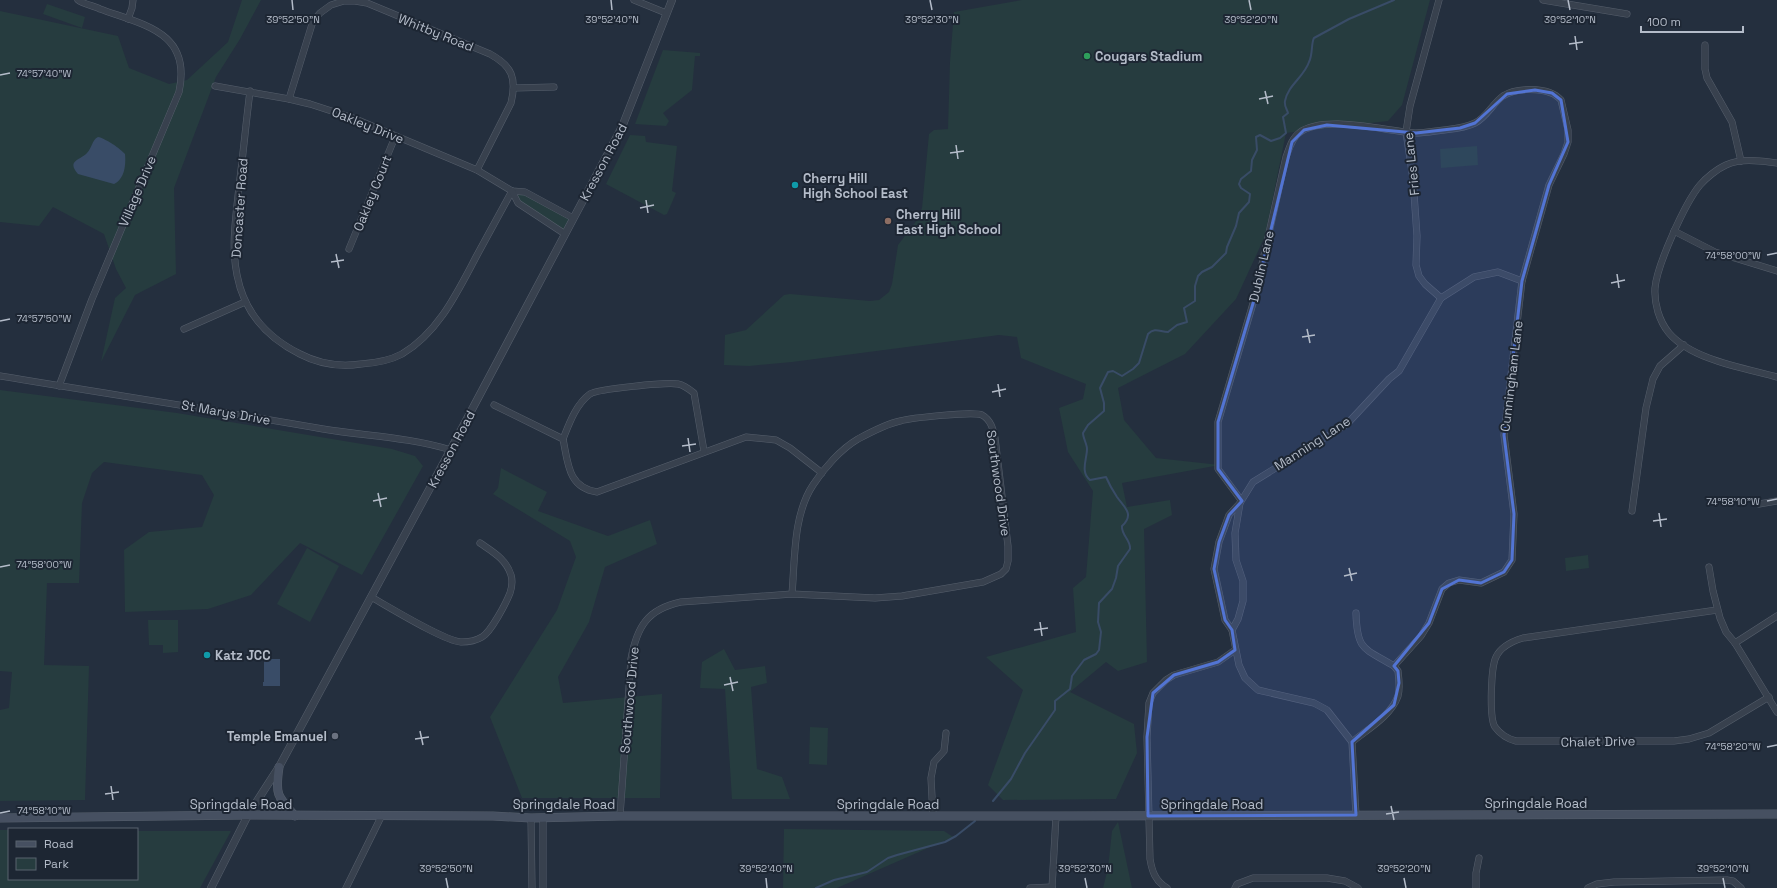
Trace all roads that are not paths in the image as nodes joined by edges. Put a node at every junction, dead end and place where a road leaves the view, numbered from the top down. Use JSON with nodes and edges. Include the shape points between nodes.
{"nodes":[{"id":1,"x":78,"y":0,"type":"edge"},
{"id":2,"x":133,"y":0,"type":"edge"},
{"id":3,"x":634,"y":0,"type":"edge"},
{"id":4,"x":671,"y":0,"type":"edge"},
{"id":5,"x":1439,"y":0,"type":"edge"},
{"id":6,"x":1543,"y":0,"type":"edge"},
{"id":7,"x":666,"y":13,"type":"junction"},
{"id":8,"x":1627,"y":14,"type":"dead end"},
{"id":9,"x":128,"y":19,"type":"junction"},
{"id":10,"x":1705,"y":45,"type":"dead end"},
{"id":11,"x":215,"y":86,"type":"dead end"},
{"id":12,"x":554,"y":87,"type":"dead end"},
{"id":13,"x":514,"y":88,"type":"junction"},
{"id":14,"x":250,"y":92,"type":"junction"},
{"id":15,"x":288,"y":99,"type":"junction"},
{"id":16,"x":1406,"y":132,"type":"junction"},
{"id":17,"x":395,"y":137,"type":"junction"},
{"id":18,"x":1741,"y":161,"type":"junction"},
{"id":19,"x":1777,"y":163,"type":"edge"},
{"id":20,"x":477,"y":170,"type":"junction"},
{"id":21,"x":512,"y":191,"type":"junction"},
{"id":22,"x":573,"y":218,"type":"junction"},
{"id":23,"x":1674,"y":231,"type":"junction"},
{"id":24,"x":565,"y":234,"type":"junction"},
{"id":25,"x":349,"y":249,"type":"dead end"},
{"id":26,"x":1777,"y":270,"type":"edge"},
{"id":27,"x":1522,"y":280,"type":"junction"},
{"id":28,"x":1441,"y":298,"type":"junction"},
{"id":29,"x":245,"y":302,"type":"junction"},
{"id":30,"x":184,"y":329,"type":"dead end"},
{"id":31,"x":1684,"y":345,"type":"junction"},
{"id":32,"x":0,"y":376,"type":"edge"},
{"id":33,"x":1777,"y":377,"type":"edge"},
{"id":34,"x":59,"y":386,"type":"junction"},
{"id":35,"x":494,"y":405,"type":"dead end"},
{"id":36,"x":563,"y":439,"type":"junction"},
{"id":37,"x":451,"y":450,"type":"junction"},
{"id":38,"x":704,"y":451,"type":"junction"},
{"id":39,"x":822,"y":473,"type":"junction"},
{"id":40,"x":1777,"y":501,"type":"edge"},
{"id":41,"x":1241,"y":502,"type":"junction"},
{"id":42,"x":1760,"y":504,"type":"dead end"},
{"id":43,"x":1632,"y":511,"type":"dead end"},
{"id":44,"x":480,"y":543,"type":"dead end"},
{"id":45,"x":1709,"y":567,"type":"dead end"},
{"id":46,"x":792,"y":594,"type":"junction"},
{"id":47,"x":371,"y":597,"type":"junction"},
{"id":48,"x":1717,"y":610,"type":"junction"},
{"id":49,"x":1356,"y":614,"type":"dead end"},
{"id":50,"x":1777,"y":616,"type":"edge"},
{"id":51,"x":1232,"y":630,"type":"junction"},
{"id":52,"x":1735,"y":643,"type":"junction"},
{"id":53,"x":1235,"y":650,"type":"junction"},
{"id":54,"x":1394,"y":666,"type":"junction"},
{"id":55,"x":1769,"y":697,"type":"junction"},
{"id":56,"x":1777,"y":712,"type":"edge"},
{"id":57,"x":946,"y":733,"type":"dead end"},
{"id":58,"x":1352,"y":742,"type":"junction"},
{"id":59,"x":279,"y":767,"type":"junction"},
{"id":60,"x":1777,"y":814,"type":"edge"},
{"id":61,"x":248,"y":815,"type":"junction"},
{"id":62,"x":382,"y":815,"type":"junction"},
{"id":63,"x":1356,"y":815,"type":"junction"},
{"id":64,"x":294,"y":816,"type":"junction"},
{"id":65,"x":620,"y":816,"type":"junction"},
{"id":66,"x":933,"y":816,"type":"junction"},
{"id":67,"x":1056,"y":816,"type":"junction"},
{"id":68,"x":1148,"y":816,"type":"junction"},
{"id":69,"x":0,"y":818,"type":"edge"},
{"id":70,"x":531,"y":818,"type":"junction"},
{"id":71,"x":543,"y":818,"type":"junction"},
{"id":72,"x":1479,"y":858,"type":"dead end"},
{"id":73,"x":211,"y":888,"type":"edge"},
{"id":74,"x":346,"y":888,"type":"edge"},
{"id":75,"x":532,"y":888,"type":"edge"},
{"id":76,"x":543,"y":888,"type":"edge"},
{"id":77,"x":1030,"y":888,"type":"edge"},
{"id":78,"x":1052,"y":888,"type":"edge"},
{"id":79,"x":1167,"y":888,"type":"edge"},
{"id":80,"x":1235,"y":888,"type":"edge"},
{"id":81,"x":1358,"y":888,"type":"edge"},
{"id":82,"x":1476,"y":888,"type":"edge"},
{"id":83,"x":1588,"y":888,"type":"edge"},
{"id":84,"x":1741,"y":888,"type":"edge"}],
"edges":[{"from":1,"to":9,"type":"street","name":"Village Drive"},
{"from":2,"to":9,"type":"street"},
{"from":3,"to":7,"type":"street"},
{"from":4,"to":7,"type":"street","name":"Kresson Road"},
{"from":5,"to":16,"type":"street","name":"Fries Lane","via":[[1410,106]]},
{"from":6,"to":8,"type":"street"},
{"from":7,"to":22,"type":"street","name":"Kresson Road","via":[[622,127]]},
{"from":9,"to":34,"type":"street","name":"Village Drive","via":[[148,25],[172,43],[182,66],[180,92],[98,285]]},
{"from":10,"to":18,"type":"street","via":[[1707,78],[1732,122]]},
{"from":11,"to":14,"type":"street","name":"Oakley Drive"},
{"from":12,"to":13,"type":"street"},
{"from":13,"to":15,"type":"street","name":"Whitby Road","via":[[508,68],[503,61],[490,54],[367,3],[344,1],[331,5],[313,21]]},
{"from":13,"to":20,"type":"street","via":[[511,103]]},
{"from":14,"to":15,"type":"street","name":"Oakley Drive"},
{"from":14,"to":29,"type":"street","name":"Doncaster Road","via":[[234,257]]},
{"from":15,"to":17,"type":"street","name":"Oakley Drive","via":[[353,118]]},
{"from":16,"to":27,"type":"street","name":"Cunningham Lane","via":[[1460,128],[1475,123],[1502,96],[1517,91],[1535,90],[1552,93],[1561,100],[1568,142],[1549,185]]},
{"from":16,"to":28,"type":"street","name":"Fries Lane","via":[[1413,179],[1417,236],[1416,265],[1424,284]]},
{"from":16,"to":41,"type":"street","name":"Dublin Lane","via":[[1327,124],[1304,130],[1292,142],[1286,157],[1254,300],[1218,422],[1218,469]]},
{"from":17,"to":20,"type":"street","name":"Oakley Drive"},
{"from":17,"to":25,"type":"street","name":"Oakley Court"},
{"from":18,"to":19,"type":"street"},
{"from":18,"to":23,"type":"street","via":[[1716,170],[1700,185]]},
{"from":20,"to":21,"type":"street","name":"Oakley Drive"},
{"from":21,"to":22,"type":"street","via":[[525,192]]},
{"from":21,"to":24,"type":"street","via":[[518,203]]},
{"from":21,"to":29,"type":"street","name":"Doncaster Road","via":[[446,312],[418,342],[390,360],[334,365],[308,358],[270,336]]},
{"from":22,"to":24,"type":"street","name":"Kresson Road"},
{"from":23,"to":26,"type":"street","via":[[1715,252]]},
{"from":23,"to":31,"type":"street","via":[[1658,273],[1655,299],[1662,323],[1669,333]]},
{"from":24,"to":37,"type":"street","name":"Kresson Road"},
{"from":27,"to":28,"type":"street","name":"Manning Lane","via":[[1498,272],[1474,277]]},
{"from":27,"to":54,"type":"street","name":"Cunningham Lane","via":[[1504,435],[1514,514],[1512,560],[1504,572],[1482,583],[1459,580],[1442,589],[1429,624]]},
{"from":28,"to":41,"type":"street","name":"Manning Lane","via":[[1399,371],[1388,379],[1347,424],[1253,482]]},
{"from":29,"to":30,"type":"street"},
{"from":31,"to":33,"type":"street","via":[[1704,356]]},
{"from":31,"to":43,"type":"street","via":[[1660,366],[1653,379],[1646,408]]},
{"from":32,"to":34,"type":"street","name":"St Marys Drive"},
{"from":34,"to":37,"type":"street","name":"St Marys Drive","via":[[348,433],[428,443]]},
{"from":35,"to":36,"type":"street"},
{"from":36,"to":38,"type":"street","via":[[573,479],[587,491],[597,492]]},
{"from":36,"to":38,"type":"street","via":[[579,406],[592,393],[676,383],[694,393]]},
{"from":37,"to":47,"type":"street","name":"Kresson Road"},
{"from":38,"to":39,"type":"street","via":[[746,437],[766,438],[790,448]]},
{"from":39,"to":46,"type":"street","name":"Southwood Drive","via":[[804,504],[798,533]]},
{"from":39,"to":46,"type":"street","name":"Southwood Drive","via":[[857,440],[899,421],[981,415],[992,425],[995,438],[1008,561],[1006,569],[1001,574],[988,580],[902,596],[875,598]]},
{"from":40,"to":42,"type":"street"},
{"from":41,"to":51,"type":"street","name":"Manning Lane","via":[[1235,533],[1236,560],[1243,581],[1243,601],[1238,620]]},
{"from":41,"to":51,"type":"street","name":"Manning Lane","via":[[1229,515],[1219,542],[1214,569],[1225,620]]},
{"from":44,"to":47,"type":"street","via":[[504,560],[512,584],[510,594],[488,632],[482,637],[460,642],[451,640]]},
{"from":45,"to":48,"type":"street"},
{"from":46,"to":65,"type":"street","name":"Southwood Drive","via":[[667,605],[658,609],[641,627],[634,641],[631,659]]},
{"from":47,"to":59,"type":"street","name":"Kresson Road"},
{"from":48,"to":52,"type":"street","via":[[1726,632]]},
{"from":48,"to":55,"type":"street","name":"Chalet Drive","via":[[1513,641],[1501,650],[1493,666],[1491,712],[1496,729],[1516,741],[1689,739],[1709,733]]},
{"from":49,"to":54,"type":"street","via":[[1356,634],[1360,644]]},
{"from":50,"to":52,"type":"street"},
{"from":51,"to":53,"type":"street","name":"Manning Lane"},
{"from":52,"to":55,"type":"street"},
{"from":53,"to":58,"type":"street","name":"Manning Lane","via":[[1250,684],[1258,690],[1314,703],[1327,710]]},
{"from":53,"to":68,"type":"street","via":[[1218,662],[1174,675],[1153,694],[1149,703],[1147,730]]},
{"from":54,"to":58,"type":"street","via":[[1398,671],[1399,683],[1394,705]]},
{"from":55,"to":56,"type":"street"},
{"from":57,"to":66,"type":"street","via":[[944,751],[934,762],[931,778]]},
{"from":58,"to":63,"type":"street"},
{"from":59,"to":61,"type":"street","name":"Kresson Road"},
{"from":59,"to":64,"type":"main road","via":[[276,783],[278,794],[282,803]]},
{"from":60,"to":63,"type":"main road","name":"Springdale Road"},
{"from":61,"to":64,"type":"main road","name":"Springdale Road"},
{"from":61,"to":69,"type":"main road","name":"Springdale Road"},
{"from":61,"to":73,"type":"street","name":"Kresson Road"},
{"from":62,"to":64,"type":"main road","name":"Springdale Road"},
{"from":62,"to":70,"type":"main road","name":"Springdale Road"},
{"from":62,"to":74,"type":"street"},
{"from":63,"to":68,"type":"main road","name":"Springdale Road"},
{"from":65,"to":66,"type":"main road","name":"Springdale Road"},
{"from":65,"to":71,"type":"main road","name":"Springdale Road"},
{"from":66,"to":67,"type":"main road","name":"Springdale Road"},
{"from":67,"to":68,"type":"main road","name":"Springdale Road"},
{"from":67,"to":78,"type":"street"},
{"from":68,"to":79,"type":"street","via":[[1153,873]]},
{"from":70,"to":71,"type":"main road","name":"Springdale Road"},
{"from":70,"to":75,"type":"street"},
{"from":71,"to":76,"type":"street"},
{"from":72,"to":82,"type":"street"},
{"from":77,"to":78,"type":"street"},
{"from":80,"to":81,"type":"street","via":[[1237,884],[1254,878],[1327,878],[1345,880]]},
{"from":83,"to":84,"type":"street","via":[[1614,882],[1728,880]]}]}
